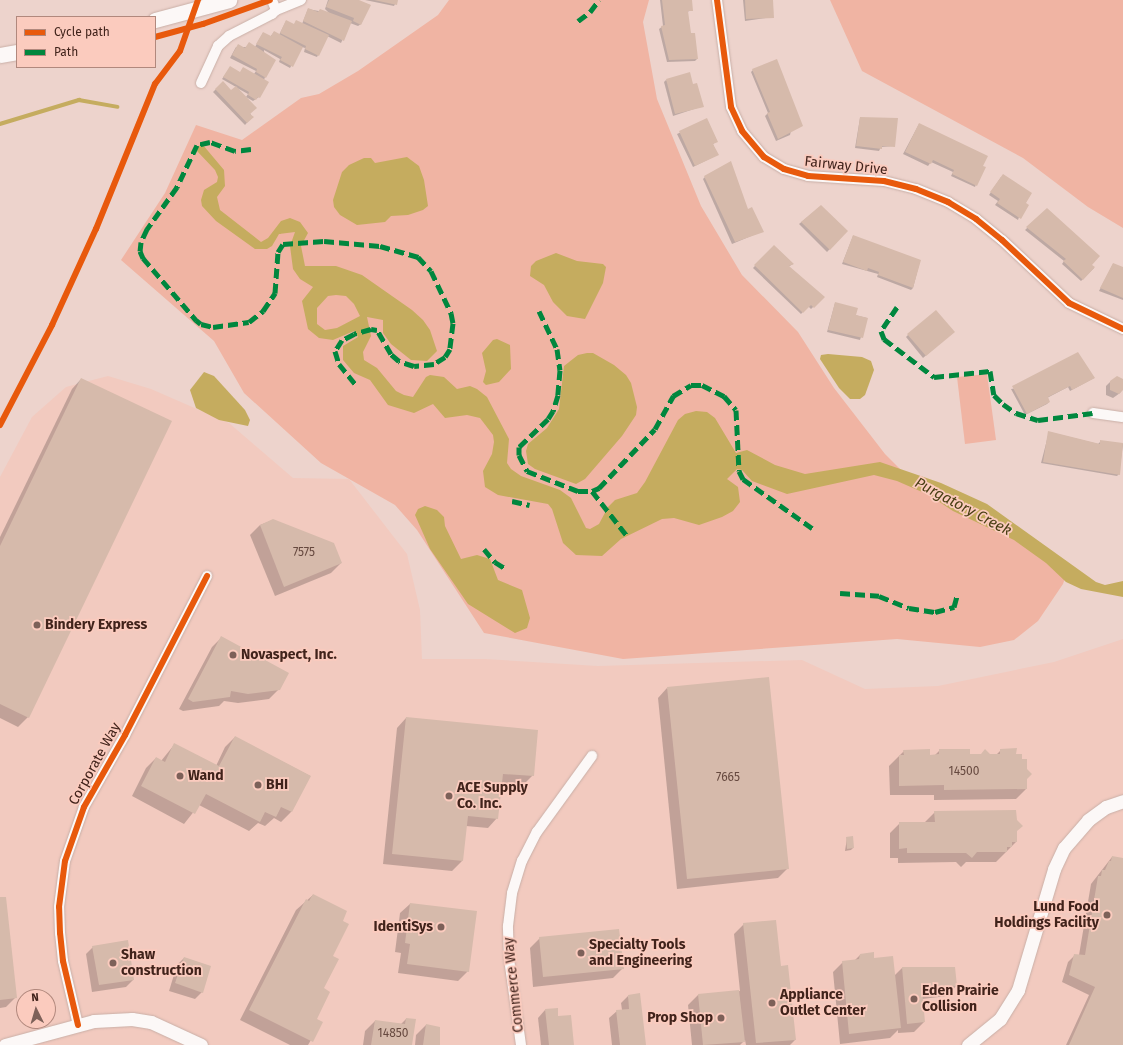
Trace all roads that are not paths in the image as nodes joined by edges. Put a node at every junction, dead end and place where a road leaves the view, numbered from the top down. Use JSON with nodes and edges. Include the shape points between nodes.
{"nodes":[{"id":1,"x":229,"y":0,"type":"edge"},
{"id":2,"x":272,"y":0,"type":"edge"},
{"id":3,"x":301,"y":0,"type":"edge"},
{"id":4,"x":717,"y":0,"type":"edge"},
{"id":5,"x":276,"y":10,"type":"junction"},
{"id":6,"x":156,"y":20,"type":"edge"},
{"id":7,"x":16,"y":52,"type":"edge"},
{"id":8,"x":0,"y":55,"type":"edge"},
{"id":9,"x":201,"y":83,"type":"dead end"},
{"id":10,"x":1123,"y":329,"type":"edge"},
{"id":11,"x":1094,"y":413,"type":"dead end"},
{"id":12,"x":1123,"y":417,"type":"edge"},
{"id":13,"x":207,"y":576,"type":"dead end"},
{"id":14,"x":592,"y":756,"type":"dead end"},
{"id":15,"x":1123,"y":801,"type":"edge"},
{"id":16,"x":78,"y":1026,"type":"junction"},
{"id":17,"x":5,"y":1045,"type":"edge"},
{"id":18,"x":201,"y":1045,"type":"edge"},
{"id":19,"x":521,"y":1045,"type":"edge"},
{"id":20,"x":968,"y":1045,"type":"edge"}],
"edges":[{"from":1,"to":6,"type":"main road"},
{"from":2,"to":5,"type":"street"},
{"from":3,"to":5,"type":"street"},
{"from":4,"to":10,"type":"street","name":"Fairway Drive","via":[[731,107],[742,131],[764,157],[784,168],[808,176],[884,181],[916,189],[948,202],[976,219],[1002,240],[1069,303]]},
{"from":5,"to":9,"type":"street","via":[[223,41],[218,46]]},
{"from":7,"to":8,"type":"main road"},
{"from":11,"to":12,"type":"street"},
{"from":13,"to":16,"type":"street","name":"Corporate Way","via":[[125,735],[84,807],[66,861],[59,907],[60,932],[63,961]]},
{"from":14,"to":19,"type":"street","name":"Commerce Way","via":[[537,832],[522,861],[512,893],[508,926],[509,958]]},
{"from":15,"to":20,"type":"street","via":[[1106,807],[1088,820],[1064,848],[1054,869],[1018,990],[1000,1018]]},
{"from":16,"to":17,"type":"street"},
{"from":16,"to":18,"type":"street","via":[[110,1019],[147,1021]]}]}
